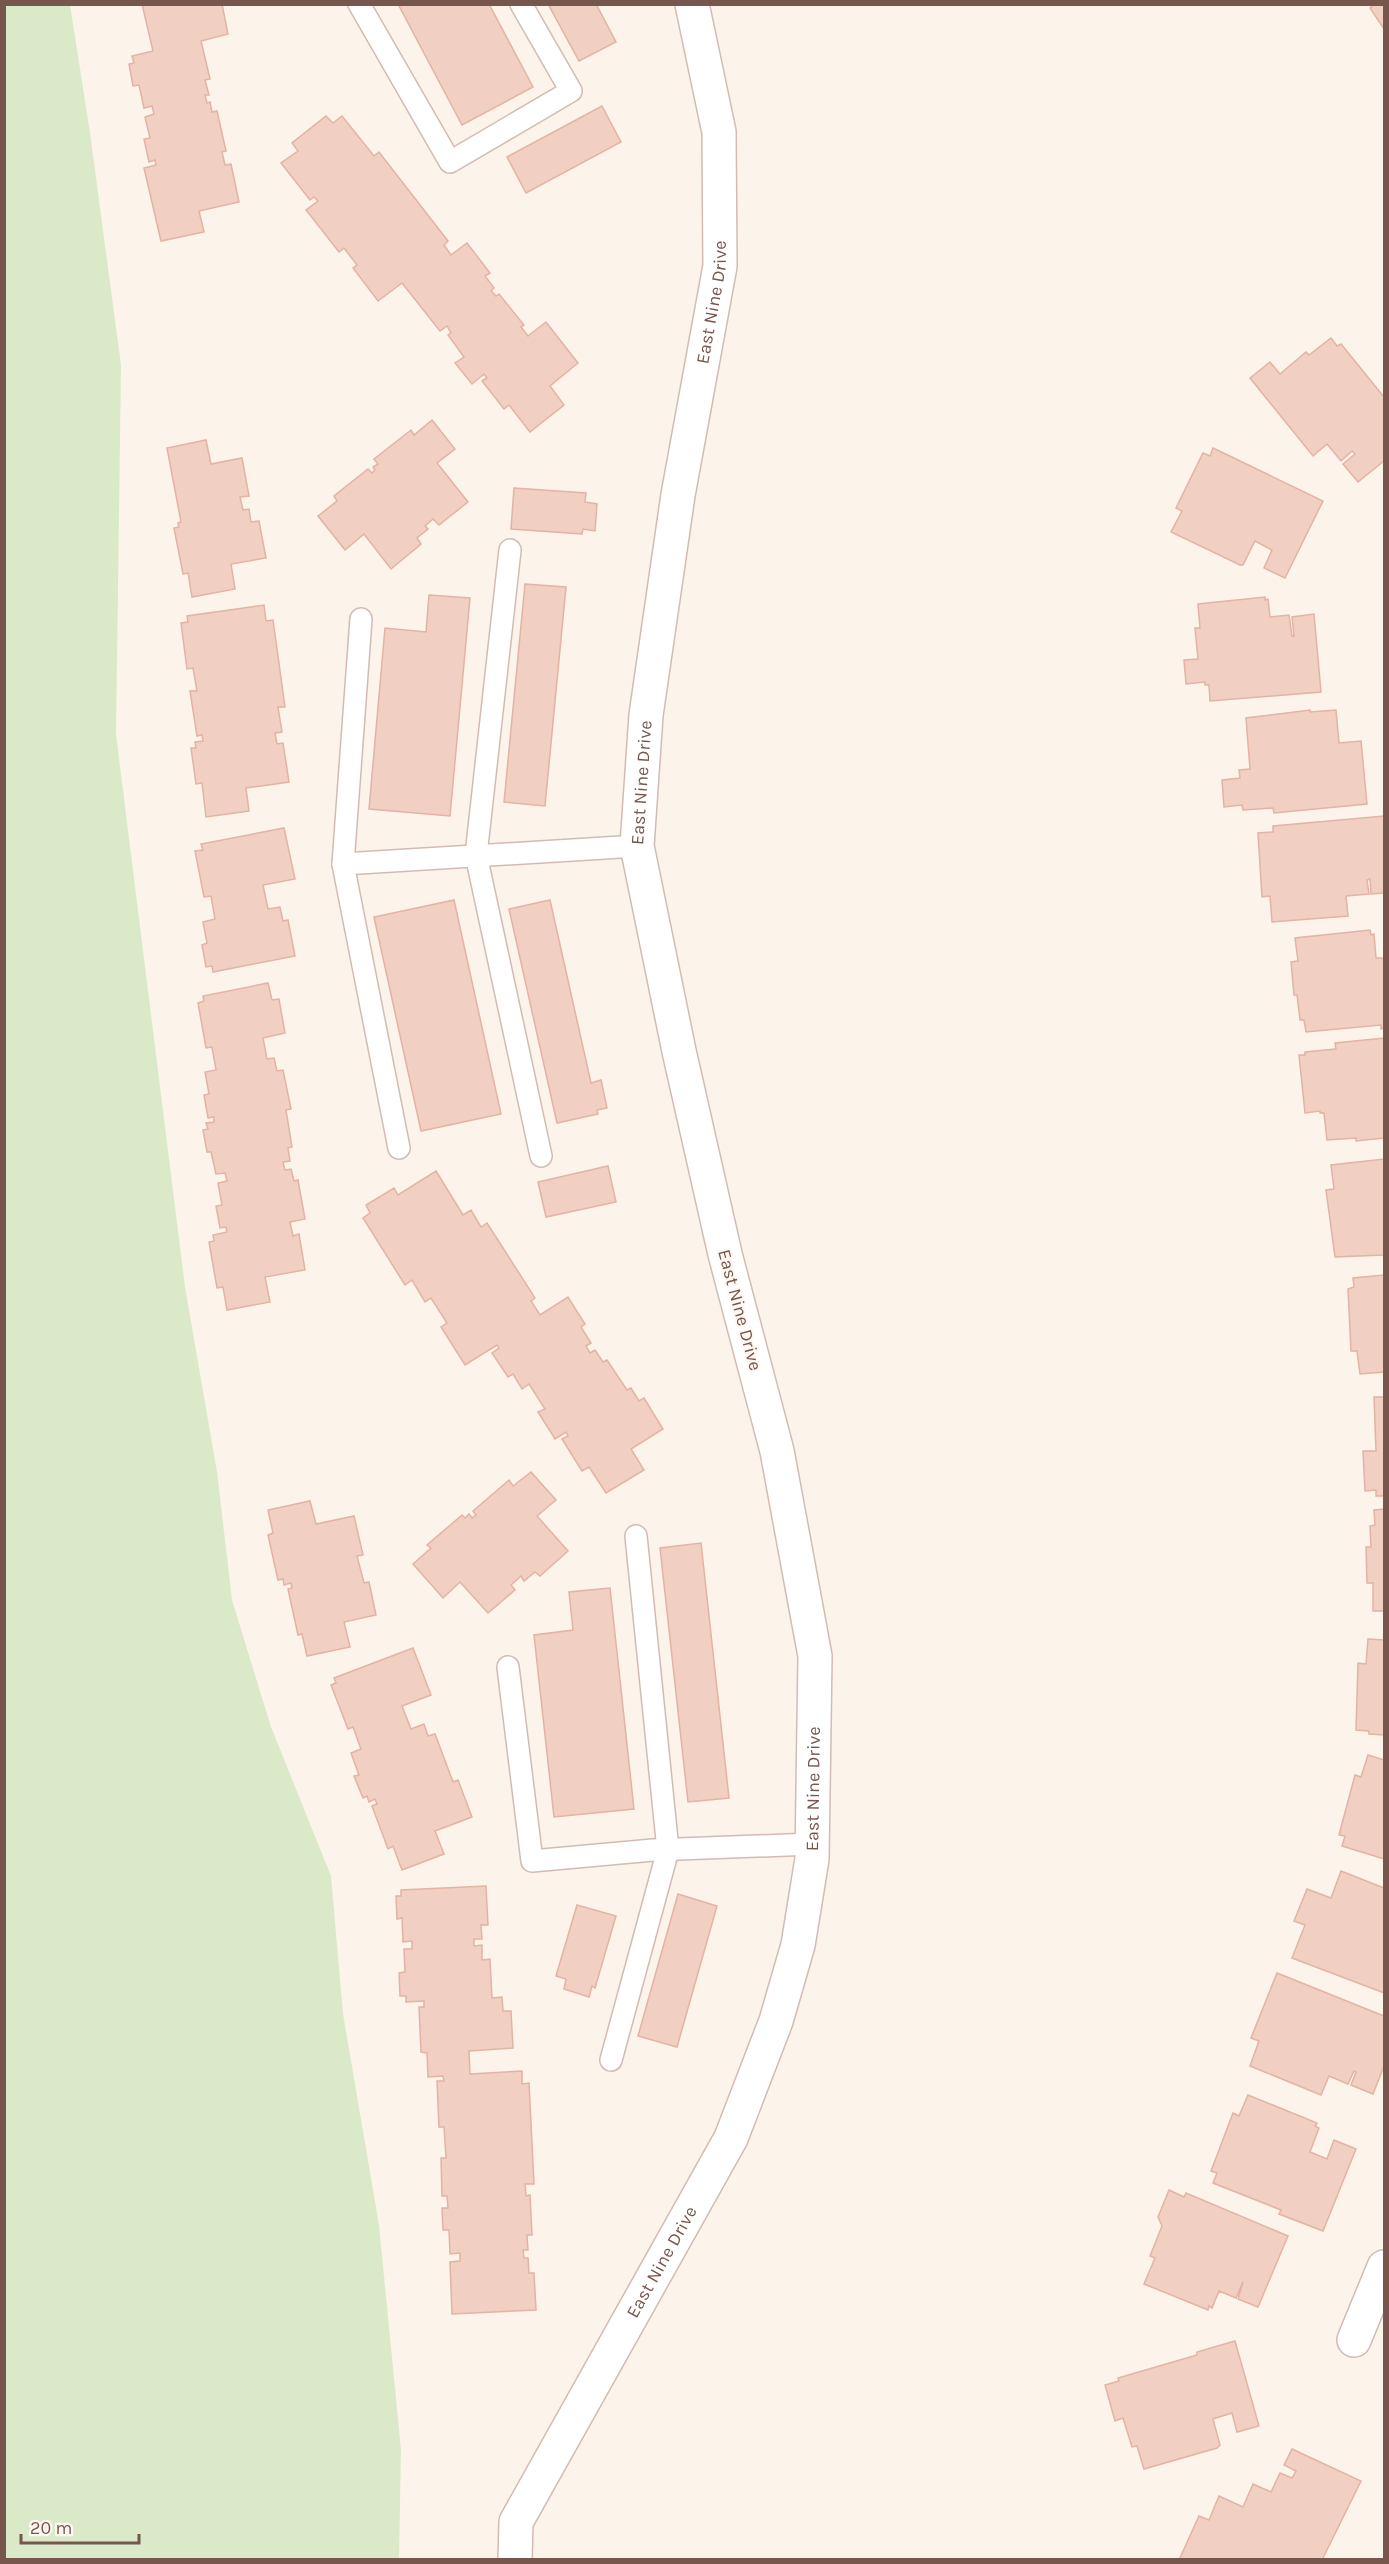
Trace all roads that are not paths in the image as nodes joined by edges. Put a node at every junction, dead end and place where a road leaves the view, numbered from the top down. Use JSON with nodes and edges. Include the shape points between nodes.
{"nodes":[{"id":1,"x":359,"y":4,"type":"edge"},
{"id":2,"x":521,"y":4,"type":"edge"},
{"id":3,"x":692,"y":4,"type":"edge"},
{"id":4,"x":510,"y":550,"type":"dead end"},
{"id":5,"x":361,"y":619,"type":"dead end"},
{"id":6,"x":637,"y":846,"type":"junction"},
{"id":7,"x":477,"y":855,"type":"junction"},
{"id":8,"x":343,"y":864,"type":"junction"},
{"id":9,"x":399,"y":1148,"type":"dead end"},
{"id":10,"x":541,"y":1156,"type":"dead end"},
{"id":11,"x":636,"y":1536,"type":"dead end"},
{"id":12,"x":508,"y":1667,"type":"dead end"},
{"id":13,"x":812,"y":1844,"type":"junction"},
{"id":14,"x":668,"y":1850,"type":"junction"},
{"id":15,"x":611,"y":2061,"type":"dead end"},
{"id":16,"x":1384,"y":2267,"type":"edge"},
{"id":17,"x":1354,"y":2340,"type":"dead end"},
{"id":18,"x":515,"y":2559,"type":"edge"}],
"edges":[{"from":1,"to":2,"type":"lane","via":[[450,162],[571,91]]},
{"from":3,"to":6,"type":"street","name":"East Nine Drive","via":[[719,132],[720,266],[678,495],[646,715]]},
{"from":4,"to":7,"type":"lane"},
{"from":5,"to":8,"type":"lane"},
{"from":6,"to":7,"type":"lane"},
{"from":6,"to":13,"type":"street","name":"East Nine Drive","via":[[720,1232],[777,1451],[815,1656]]},
{"from":7,"to":8,"type":"lane"},
{"from":7,"to":10,"type":"lane"},
{"from":8,"to":9,"type":"lane"},
{"from":11,"to":14,"type":"lane"},
{"from":12,"to":14,"type":"lane","via":[[532,1861]]},
{"from":13,"to":14,"type":"lane"},
{"from":13,"to":18,"type":"street","name":"East Nine Drive","via":[[798,1945],[776,2021],[731,2138],[516,2522]]},
{"from":14,"to":15,"type":"lane"},
{"from":16,"to":17,"type":"street"}]}
